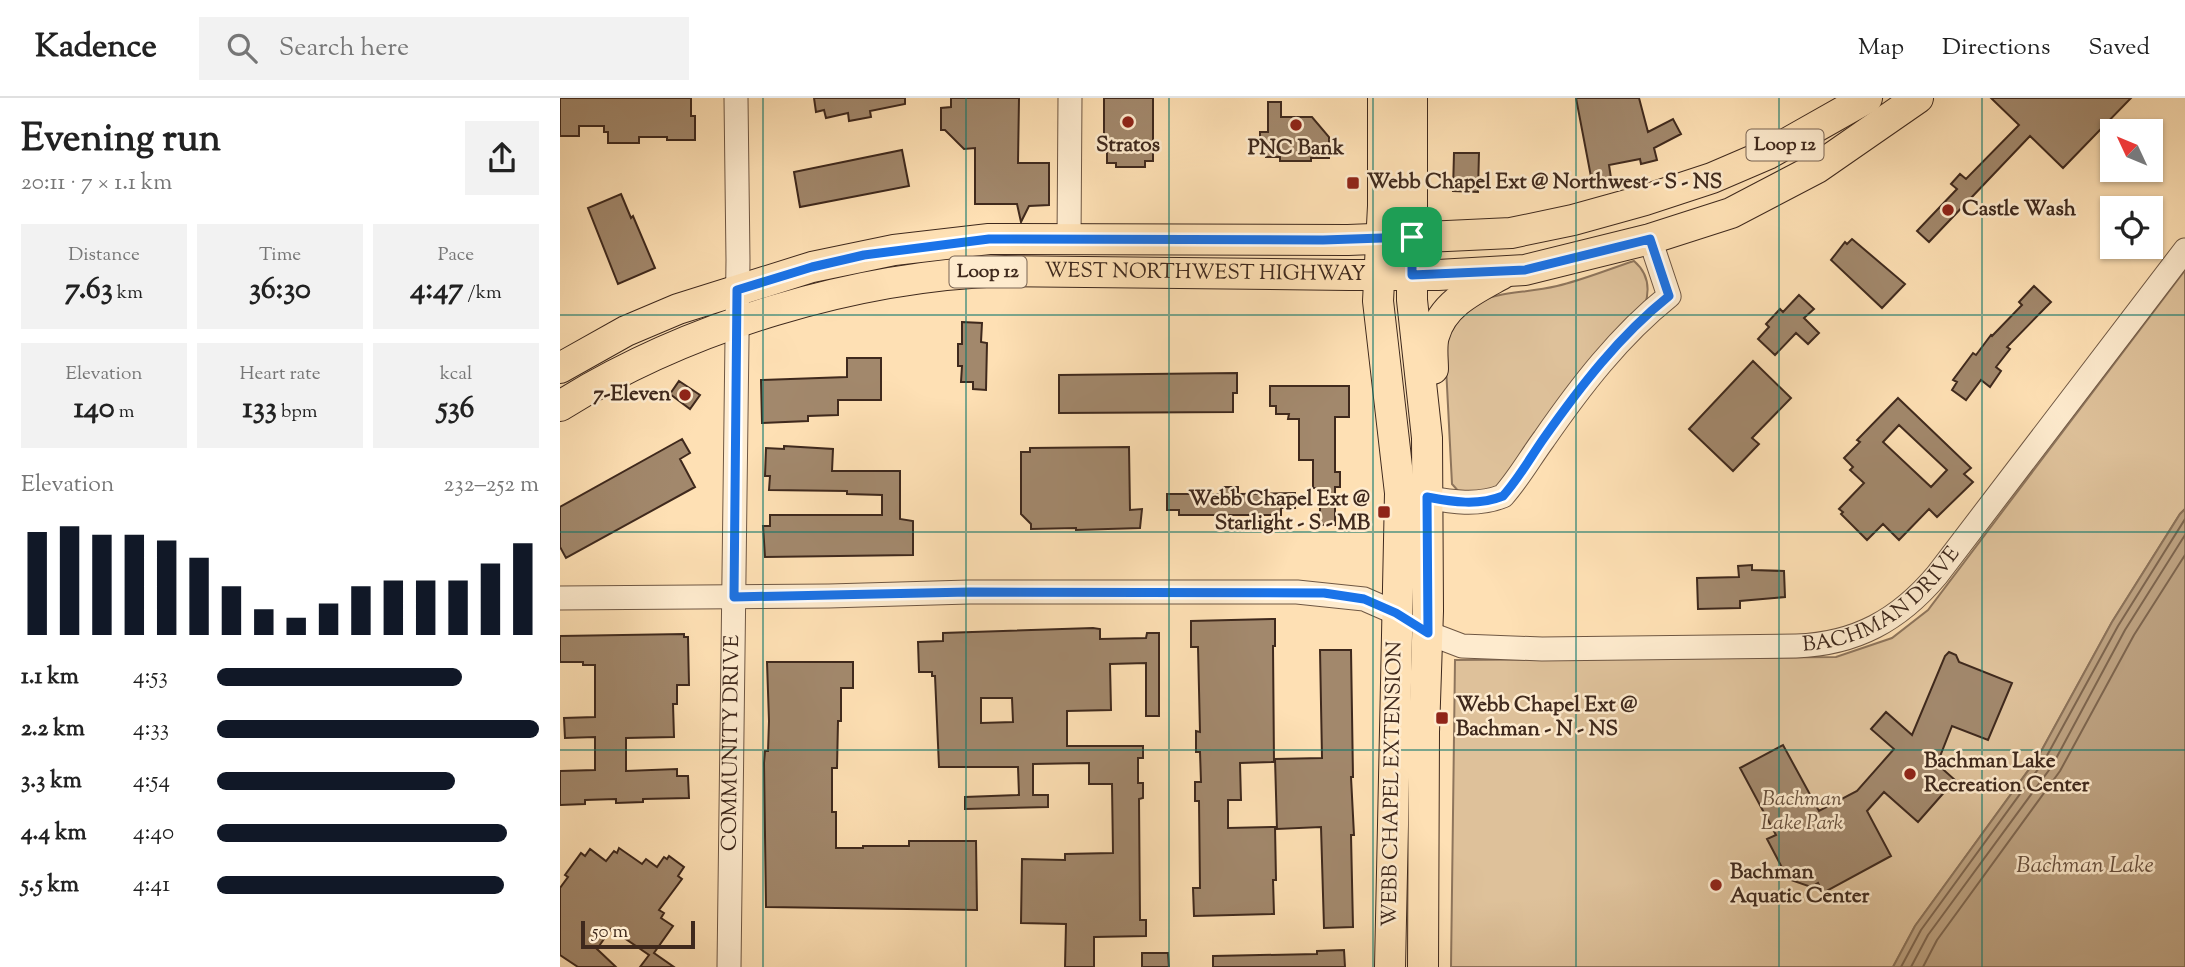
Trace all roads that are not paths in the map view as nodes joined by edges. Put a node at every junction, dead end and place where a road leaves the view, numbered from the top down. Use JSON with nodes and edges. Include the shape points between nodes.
{"nodes":[{"id":1,"x":736,"y":98,"type":"edge"},
{"id":2,"x":1070,"y":98,"type":"edge"},
{"id":3,"x":1383,"y":98,"type":"edge"},
{"id":4,"x":1412,"y":98,"type":"edge"},
{"id":5,"x":1867,"y":98,"type":"edge"},
{"id":6,"x":1918,"y":98,"type":"edge"},
{"id":7,"x":1836,"y":117,"type":"junction"},
{"id":8,"x":1765,"y":197,"type":"junction"},
{"id":9,"x":1412,"y":237,"type":"junction"},
{"id":10,"x":1382,"y":239,"type":"junction"},
{"id":11,"x":1650,"y":239,"type":"junction"},
{"id":12,"x":1161,"y":240,"type":"junction"},
{"id":13,"x":1069,"y":241,"type":"junction"},
{"id":14,"x":2185,"y":250,"type":"edge"},
{"id":15,"x":1060,"y":271,"type":"junction"},
{"id":16,"x":1509,"y":271,"type":"junction"},
{"id":17,"x":1379,"y":275,"type":"junction"},
{"id":18,"x":1412,"y":275,"type":"junction"},
{"id":19,"x":737,"y":290,"type":"junction"},
{"id":20,"x":736,"y":322,"type":"junction"},
{"id":21,"x":560,"y":368,"type":"edge"},
{"id":22,"x":560,"y":406,"type":"edge"},
{"id":23,"x":1424,"y":407,"type":"junction"},
{"id":24,"x":1413,"y":495,"type":"junction"},
{"id":25,"x":734,"y":597,"type":"junction"},
{"id":26,"x":560,"y":598,"type":"edge"},
{"id":27,"x":1396,"y":613,"type":"junction"},
{"id":28,"x":1428,"y":633,"type":"junction"},
{"id":29,"x":1391,"y":953,"type":"edge"},
{"id":30,"x":1423,"y":953,"type":"edge"},
{"id":31,"x":729,"y":967,"type":"edge"}],
"edges":[{"from":1,"to":19,"type":"street","name":"COMMUNITY DRIVE"},
{"from":2,"to":13,"type":"street"},
{"from":3,"to":10,"type":"main road","name":"WEBB CHAPEL EXTENSION"},
{"from":4,"to":9,"type":"main road","name":"WEBB CHAPEL EXTENSION"},
{"from":5,"to":7,"type":"main road","name":"WEST NORTHWEST HIGHWAY","number":"Loop 12"},
{"from":6,"to":8,"type":"main road","name":"WEST NORTHWEST HIGHWAY","number":"Loop 12","via":[[1817,168]]},
{"from":7,"to":8,"type":"main road","via":[[1821,141],[1775,170],[1767,180]]},
{"from":7,"to":9,"type":"main road","name":"WEST NORTHWEST HIGHWAY","number":"Loop 12","via":[[1768,154],[1633,204],[1511,233]]},
{"from":8,"to":11,"type":"main road","name":"WEST NORTHWEST HIGHWAY","number":"Loop 12"},
{"from":9,"to":10,"type":"main road","name":"WEST NORTHWEST HIGHWAY","number":"Loop 12"},
{"from":9,"to":18,"type":"main road","name":"WEBB CHAPEL EXTENSION"},
{"from":10,"to":12,"type":"main road","name":"WEST NORTHWEST HIGHWAY","number":"Loop 12"},
{"from":10,"to":17,"type":"main road","name":"WEBB CHAPEL EXTENSION"},
{"from":11,"to":16,"type":"main road","name":"WEST NORTHWEST HIGHWAY","number":"Loop 12"},
{"from":11,"to":24,"type":"street","via":[[1669,296],[1593,372],[1503,496],[1487,503]]},
{"from":12,"to":13,"type":"main road","name":"WEST NORTHWEST HIGHWAY","number":"Loop 12"},
{"from":12,"to":15,"type":"main road","via":[[1142,254],[1078,256]]},
{"from":13,"to":19,"type":"main road","name":"WEST NORTHWEST HIGHWAY","number":"Loop 12","via":[[989,239],[904,248],[812,267]]},
{"from":14,"to":28,"type":"street","name":"BACHMAN DRIVE","via":[[1937,575],[1910,604],[1882,624],[1860,635],[1814,645],[1748,647],[1462,646]]},
{"from":15,"to":17,"type":"main road","name":"WEST NORTHWEST HIGHWAY","number":"Loop 12"},
{"from":15,"to":20,"type":"main road","name":"WEST NORTHWEST HIGHWAY","number":"Loop 12","via":[[913,278]]},
{"from":16,"to":18,"type":"main road","name":"WEST NORTHWEST HIGHWAY","number":"Loop 12"},
{"from":16,"to":23,"type":"main road","via":[[1456,302],[1442,318],[1433,337],[1433,370]]},
{"from":17,"to":18,"type":"main road","name":"WEST NORTHWEST HIGHWAY","number":"Loop 12"},
{"from":17,"to":24,"type":"main road","name":"WEBB CHAPEL EXTENSION","via":[[1378,301]]},
{"from":18,"to":23,"type":"main road","name":"WEBB CHAPEL EXTENSION"},
{"from":19,"to":20,"type":"street","name":"COMMUNITY DRIVE"},
{"from":19,"to":21,"type":"main road","name":"WEST NORTHWEST HIGHWAY","number":"Loop 12","via":[[626,331]]},
{"from":20,"to":22,"type":"main road","name":"WEST NORTHWEST HIGHWAY","number":"Loop 12","via":[[643,362]]},
{"from":20,"to":25,"type":"street","name":"COMMUNITY DRIVE"},
{"from":23,"to":24,"type":"main road","name":"WEBB CHAPEL EXTENSION","via":[[1427,438]]},
{"from":24,"to":27,"type":"main road","name":"WEBB CHAPEL EXTENSION"},
{"from":24,"to":28,"type":"main road","name":"WEBB CHAPEL EXTENSION"},
{"from":25,"to":26,"type":"street"},
{"from":25,"to":27,"type":"street","via":[[1297,592],[1364,599]]},
{"from":25,"to":31,"type":"street","name":"COMMUNITY DRIVE"},
{"from":27,"to":28,"type":"main road"},
{"from":27,"to":29,"type":"main road","name":"WEBB CHAPEL EXTENSION"},
{"from":28,"to":30,"type":"main road","name":"WEBB CHAPEL EXTENSION"},
{"from":29,"to":30,"type":"main road"}]}
